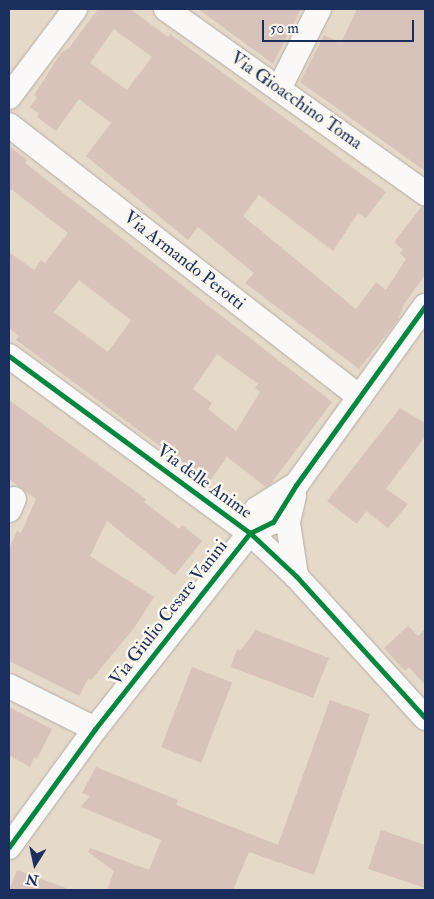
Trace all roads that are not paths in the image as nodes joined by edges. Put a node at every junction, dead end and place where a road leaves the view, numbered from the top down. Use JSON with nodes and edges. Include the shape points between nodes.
{"nodes":[{"id":1,"x":75,"y":9,"type":"edge"},
{"id":2,"x":166,"y":9,"type":"edge"},
{"id":3,"x":319,"y":9,"type":"edge"},
{"id":4,"x":279,"y":89,"type":"junction"},
{"id":5,"x":9,"y":97,"type":"edge"},
{"id":6,"x":9,"y":125,"type":"edge"},
{"id":7,"x":425,"y":193,"type":"edge"},
{"id":8,"x":425,"y":306,"type":"edge"},
{"id":9,"x":9,"y":356,"type":"edge"},
{"id":10,"x":360,"y":397,"type":"junction"},
{"id":11,"x":296,"y":485,"type":"junction"},
{"id":12,"x":250,"y":533,"type":"junction"},
{"id":13,"x":296,"y":576,"type":"junction"},
{"id":14,"x":9,"y":686,"type":"edge"},
{"id":15,"x":425,"y":718,"type":"edge"},
{"id":16,"x":95,"y":729,"type":"junction"},
{"id":17,"x":9,"y":847,"type":"edge"}],
"edges":[{"from":1,"to":5,"type":"street"},
{"from":2,"to":4,"type":"street","name":"Via Gioacchino Toma"},
{"from":3,"to":4,"type":"street"},
{"from":4,"to":7,"type":"street","name":"Via Gioacchino Toma"},
{"from":6,"to":10,"type":"street","name":"Via Armando Perotti"},
{"from":8,"to":10,"type":"street","name":"Via Giulio Cesare Vanini"},
{"from":9,"to":12,"type":"street","name":"Via delle Anime"},
{"from":10,"to":11,"type":"street","name":"Via Giulio Cesare Vanini"},
{"from":11,"to":12,"type":"street","name":"Via Giulio Cesare Vanini","via":[[273,522]]},
{"from":11,"to":13,"type":"street","via":[[288,523]]},
{"from":12,"to":13,"type":"street","name":"Via delle Anime"},
{"from":12,"to":16,"type":"street","name":"Via Giulio Cesare Vanini"},
{"from":13,"to":15,"type":"street","name":"Via delle Anime"},
{"from":14,"to":16,"type":"street"},
{"from":16,"to":17,"type":"street","name":"Via Giulio Cesare Vanini"}]}
